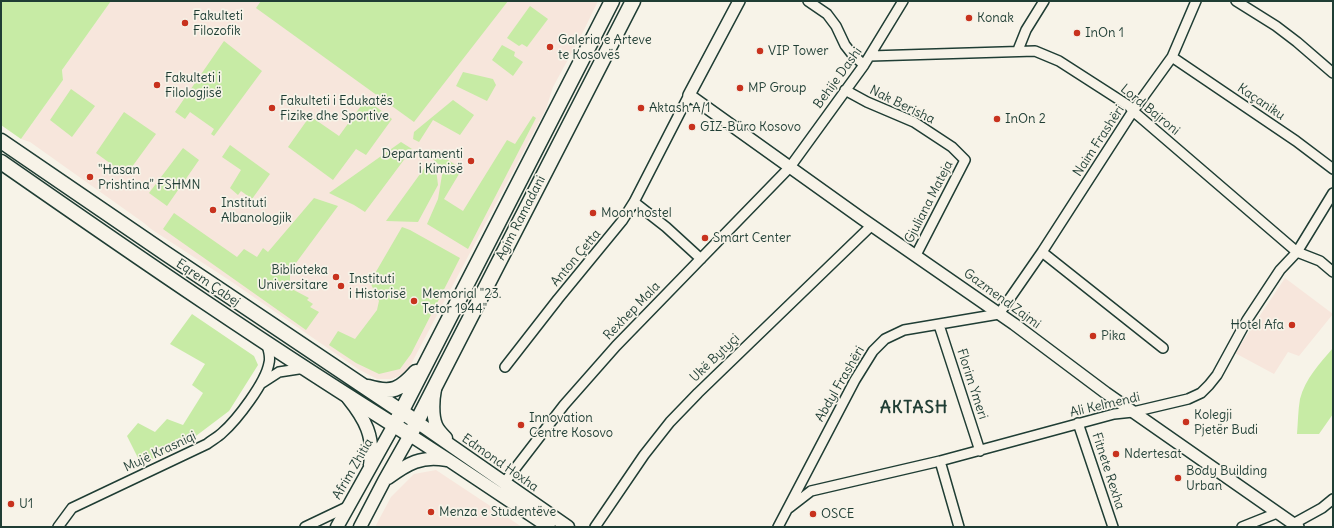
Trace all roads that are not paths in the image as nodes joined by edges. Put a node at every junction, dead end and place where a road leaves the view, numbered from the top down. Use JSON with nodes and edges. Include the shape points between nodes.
{"nodes":[{"id":1,"x":612,"y":1,"type":"edge"},
{"id":2,"x":632,"y":1,"type":"edge"},
{"id":3,"x":739,"y":1,"type":"edge"},
{"id":4,"x":808,"y":1,"type":"edge"},
{"id":5,"x":903,"y":1,"type":"edge"},
{"id":6,"x":1044,"y":1,"type":"edge"},
{"id":7,"x":1196,"y":1,"type":"edge"},
{"id":8,"x":1236,"y":1,"type":"edge"},
{"id":9,"x":1018,"y":50,"type":"junction"},
{"id":10,"x":870,"y":56,"type":"junction"},
{"id":11,"x":1172,"y":57,"type":"junction"},
{"id":12,"x":864,"y":65,"type":"junction"},
{"id":13,"x":1333,"y":73,"type":"edge"},
{"id":14,"x":845,"y":90,"type":"junction"},
{"id":15,"x":689,"y":95,"type":"junction"},
{"id":16,"x":1134,"y":111,"type":"junction"},
{"id":17,"x":1,"y":141,"type":"edge"},
{"id":18,"x":965,"y":160,"type":"joint"},
{"id":19,"x":1,"y":162,"type":"edge"},
{"id":20,"x":790,"y":167,"type":"junction"},
{"id":21,"x":1333,"y":169,"type":"edge"},
{"id":22,"x":1333,"y":194,"type":"edge"},
{"id":23,"x":634,"y":202,"type":"junction"},
{"id":24,"x":872,"y":225,"type":"junction"},
{"id":25,"x":1042,"y":252,"type":"junction"},
{"id":26,"x":1297,"y":252,"type":"junction"},
{"id":27,"x":916,"y":255,"type":"junction"},
{"id":28,"x":701,"y":259,"type":"junction"},
{"id":29,"x":1333,"y":272,"type":"edge"},
{"id":30,"x":999,"y":314,"type":"junction"},
{"id":31,"x":939,"y":324,"type":"junction"},
{"id":32,"x":266,"y":342,"type":"junction"},
{"id":33,"x":1163,"y":348,"type":"dead end"},
{"id":34,"x":428,"y":359,"type":"junction"},
{"id":35,"x":505,"y":367,"type":"dead end"},
{"id":36,"x":305,"y":368,"type":"junction"},
{"id":37,"x":437,"y":380,"type":"junction"},
{"id":38,"x":356,"y":382,"type":"junction"},
{"id":39,"x":261,"y":383,"type":"junction"},
{"id":40,"x":346,"y":396,"type":"junction"},
{"id":41,"x":401,"y":412,"type":"junction"},
{"id":42,"x":1133,"y":412,"type":"junction"},
{"id":43,"x":417,"y":422,"type":"junction"},
{"id":44,"x":1078,"y":423,"type":"junction"},
{"id":45,"x":394,"y":425,"type":"junction"},
{"id":46,"x":410,"y":435,"type":"junction"},
{"id":47,"x":980,"y":451,"type":"junction"},
{"id":48,"x":453,"y":455,"type":"junction"},
{"id":49,"x":940,"y":461,"type":"junction"},
{"id":50,"x":368,"y":470,"type":"junction"},
{"id":51,"x":384,"y":481,"type":"junction"},
{"id":52,"x":504,"y":483,"type":"junction"},
{"id":53,"x":1333,"y":499,"type":"edge"},
{"id":54,"x":347,"y":507,"type":"junction"},
{"id":55,"x":786,"y":510,"type":"junction"},
{"id":56,"x":1277,"y":513,"type":"junction"},
{"id":57,"x":1295,"y":525,"type":"edge"},
{"id":58,"x":58,"y":527,"type":"edge"},
{"id":59,"x":305,"y":527,"type":"edge"},
{"id":60,"x":337,"y":527,"type":"edge"},
{"id":61,"x":360,"y":527,"type":"edge"},
{"id":62,"x":549,"y":527,"type":"edge"},
{"id":63,"x":568,"y":527,"type":"edge"},
{"id":64,"x":595,"y":527,"type":"edge"},
{"id":65,"x":778,"y":527,"type":"edge"},
{"id":66,"x":959,"y":527,"type":"edge"},
{"id":67,"x":1112,"y":527,"type":"edge"},
{"id":68,"x":1242,"y":527,"type":"edge"}],
"edges":[{"from":1,"to":34,"type":"main road","name":"Agim Ramadani"},
{"from":2,"to":37,"type":"main road","name":"Agim Ramadani"},
{"from":3,"to":15,"type":"street"},
{"from":4,"to":12,"type":"street","via":[[827,14],[845,45]]},
{"from":5,"to":10,"type":"street","name":"Behije Dashi"},
{"from":6,"to":9,"type":"street","via":[[1026,30]]},
{"from":7,"to":11,"type":"street","name":"Naim Frashëri"},
{"from":8,"to":13,"type":"street","via":[[1276,26]]},
{"from":9,"to":10,"type":"street","name":"Lord Bajroni"},
{"from":9,"to":16,"type":"street","name":"Lord Bajroni","via":[[1035,51],[1059,61]]},
{"from":10,"to":12,"type":"street","name":"Behije Dashi"},
{"from":11,"to":16,"type":"street","name":"Naim Frashëri"},
{"from":11,"to":21,"type":"street","name":"Kaçaniku"},
{"from":12,"to":14,"type":"street","name":"Behije Dashi"},
{"from":14,"to":18,"type":"street","name":"Nak Berisha","via":[[927,130],[952,147]]},
{"from":14,"to":20,"type":"street","name":"Behije Dashi"},
{"from":15,"to":20,"type":"street","name":"Gazmend Zajmi"},
{"from":15,"to":23,"type":"street","name":"Anton Çetta"},
{"from":16,"to":25,"type":"street","name":"Naim Frashëri"},
{"from":16,"to":26,"type":"street","name":"Lord Bajroni"},
{"from":17,"to":38,"type":"main road","name":"Eqrem Çabej"},
{"from":18,"to":27,"type":"street","name":"Gjuliana Mateja"},
{"from":19,"to":32,"type":"main road","name":"Eqrem Çabej"},
{"from":20,"to":24,"type":"street","name":"Gazmend Zajmi"},
{"from":20,"to":28,"type":"street","name":"Rexhep Mala"},
{"from":22,"to":26,"type":"street","name":"Ali Kelmendi"},
{"from":23,"to":28,"type":"street"},
{"from":23,"to":35,"type":"street","name":"Anton Çetta","via":[[614,233]]},
{"from":24,"to":27,"type":"street","name":"Gazmend Zajmi"},
{"from":24,"to":64,"type":"street","name":"Ukë Bytyçi","via":[[670,422]]},
{"from":25,"to":30,"type":"street","name":"Naim Frashëri"},
{"from":25,"to":33,"type":"street"},
{"from":26,"to":29,"type":"street","name":"Lord Bajroni","via":[[1320,261]]},
{"from":26,"to":42,"type":"street","name":"Ali Kelmendi","via":[[1280,270],[1254,308],[1217,375],[1201,393],[1188,399]]},
{"from":27,"to":30,"type":"street","name":"Gazmend Zajmi"},
{"from":28,"to":52,"type":"street","name":"Rexhep Mala","via":[[595,369]]},
{"from":30,"to":31,"type":"street","name":"Abdyl Frashëri"},
{"from":30,"to":42,"type":"street","name":"Gazmend Zajmi"},
{"from":31,"to":47,"type":"street","name":"Florim Ymeri"},
{"from":31,"to":55,"type":"street","name":"Abdyl Frashëri","via":[[904,330],[885,339],[874,351],[855,380]]},
{"from":32,"to":36,"type":"main road","name":"Eqrem Çabej"},
{"from":32,"to":39,"type":"street","via":[[270,357]]},
{"from":34,"to":38,"type":"main road","via":[[401,387],[383,391]]},
{"from":34,"to":41,"type":"main road","name":"Agim Ramadani"},
{"from":36,"to":39,"type":"street","via":[[279,372]]},
{"from":36,"to":40,"type":"main road","name":"Eqrem Çabej"},
{"from":37,"to":43,"type":"main road","name":"Agim Ramadani"},
{"from":37,"to":48,"type":"main road","via":[[433,404],[436,425]]},
{"from":38,"to":41,"type":"main road","name":"Eqrem Çabej"},
{"from":39,"to":58,"type":"street","name":"Mujë Krasniqi","via":[[222,434],[207,444],[72,508]]},
{"from":40,"to":45,"type":"main road","name":"Eqrem Çabej"},
{"from":40,"to":50,"type":"main road","via":[[363,418],[370,434]]},
{"from":41,"to":43,"type":"main road","name":"Eqrem Çabej"},
{"from":41,"to":45,"type":"main road","name":"Agim Ramadani"},
{"from":42,"to":44,"type":"street","name":"Ali Kelmendi"},
{"from":42,"to":56,"type":"street","name":"Gazmend Zajmi"},
{"from":43,"to":46,"type":"main road","name":"Agim Ramadani"},
{"from":43,"to":48,"type":"main road","name":"Edmond Hoxha"},
{"from":44,"to":47,"type":"street","name":"Ali Kelmendi"},
{"from":44,"to":67,"type":"street","name":"Fitnete Rexha"},
{"from":45,"to":46,"type":"main road","name":"Eqrem Çabej"},
{"from":45,"to":50,"type":"main road","name":"Afrim Zhitia"},
{"from":46,"to":48,"type":"main road","name":"Edmond Hoxha"},
{"from":46,"to":51,"type":"main road"},
{"from":47,"to":49,"type":"street","name":"Ali Kelmendi"},
{"from":48,"to":51,"type":"main road","via":[[410,463]]},
{"from":48,"to":52,"type":"main road","name":"Edmond Hoxha"},
{"from":48,"to":62,"type":"main road","name":"Edmond Hoxha"},
{"from":49,"to":55,"type":"street","name":"Ali Kelmendi","via":[[811,491]]},
{"from":49,"to":66,"type":"street"},
{"from":50,"to":54,"type":"main road","name":"Afrim Zhitia"},
{"from":51,"to":61,"type":"main road"},
{"from":52,"to":63,"type":"main road","name":"Edmond Hoxha"},
{"from":53,"to":57,"type":"street"},
{"from":54,"to":59,"type":"street"},
{"from":54,"to":60,"type":"main road","name":"Afrim Zhitia"},
{"from":55,"to":65,"type":"street","name":"Abdyl Frashëri"},
{"from":56,"to":57,"type":"street","name":"Gazmend Zajmi"},
{"from":56,"to":68,"type":"street"}]}
